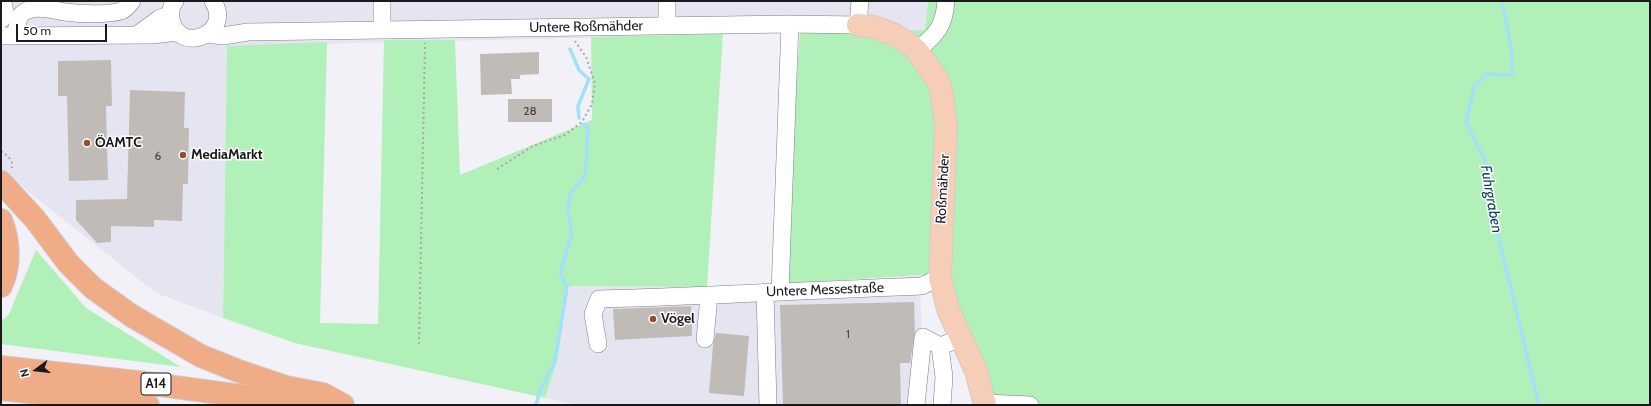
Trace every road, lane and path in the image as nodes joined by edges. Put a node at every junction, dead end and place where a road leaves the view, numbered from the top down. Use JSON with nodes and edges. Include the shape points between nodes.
{"nodes":[{"id":1,"x":29,"y":1,"type":"edge"},
{"id":2,"x":132,"y":1,"type":"edge"},
{"id":3,"x":382,"y":1,"type":"edge"},
{"id":4,"x":667,"y":1,"type":"edge"},
{"id":5,"x":860,"y":1,"type":"edge"},
{"id":6,"x":946,"y":1,"type":"edge"},
{"id":7,"x":1,"y":2,"type":"edge"},
{"id":8,"x":169,"y":6,"type":"edge"},
{"id":9,"x":215,"y":6,"type":"edge"},
{"id":10,"x":47,"y":8,"type":"junction"},
{"id":11,"x":1,"y":20,"type":"edge"},
{"id":12,"x":790,"y":24,"type":"junction"},
{"id":13,"x":858,"y":25,"type":"junction"},
{"id":14,"x":667,"y":26,"type":"junction"},
{"id":15,"x":565,"y":27,"type":"junction"},
{"id":16,"x":425,"y":29,"type":"junction"},
{"id":17,"x":382,"y":30,"type":"junction"},
{"id":18,"x":178,"y":32,"type":"junction"},
{"id":19,"x":248,"y":32,"type":"junction"},
{"id":20,"x":138,"y":34,"type":"junction"},
{"id":21,"x":208,"y":34,"type":"junction"},
{"id":22,"x":9,"y":36,"type":"edge"},
{"id":23,"x":917,"y":51,"type":"junction"},
{"id":24,"x":1,"y":151,"type":"edge"},
{"id":25,"x":497,"y":169,"type":"dead end"},
{"id":26,"x":7,"y":180,"type":"edge"},
{"id":27,"x":1,"y":220,"type":"edge"},
{"id":28,"x":940,"y":277,"type":"junction"},
{"id":29,"x":1,"y":286,"type":"edge"},
{"id":30,"x":772,"y":291,"type":"junction"},
{"id":31,"x":708,"y":296,"type":"junction"},
{"id":32,"x":960,"y":338,"type":"junction"},
{"id":33,"x":705,"y":339,"type":"dead end"},
{"id":34,"x":419,"y":344,"type":"dead end"},
{"id":35,"x":598,"y":344,"type":"dead end"},
{"id":36,"x":940,"y":346,"type":"junction"},
{"id":37,"x":1,"y":367,"type":"edge"},
{"id":38,"x":1,"y":389,"type":"edge"},
{"id":39,"x":985,"y":404,"type":"edge"},
{"id":40,"x":148,"y":405,"type":"edge"},
{"id":41,"x":310,"y":405,"type":"edge"},
{"id":42,"x":343,"y":405,"type":"edge"},
{"id":43,"x":768,"y":405,"type":"edge"},
{"id":44,"x":916,"y":405,"type":"edge"},
{"id":45,"x":942,"y":405,"type":"edge"},
{"id":46,"x":1030,"y":405,"type":"edge"}],
"edges":[{"from":1,"to":10,"type":"street"},
{"from":2,"to":10,"type":"street","via":[[122,11],[112,12],[74,12]]},
{"from":3,"to":17,"type":"street"},
{"from":4,"to":14,"type":"street"},
{"from":5,"to":13,"type":"street"},
{"from":6,"to":23,"type":"street","via":[[939,31]]},
{"from":7,"to":11,"type":"street","via":[[5,12]]},
{"from":8,"to":18,"type":"street","via":[[174,27]]},
{"from":8,"to":20,"type":"street","via":[[160,18]]},
{"from":9,"to":19,"type":"street"},
{"from":9,"to":21,"type":"street","via":[[216,24]]},
{"from":10,"to":22,"type":"street","via":[[30,9],[22,13]]},
{"from":12,"to":13,"type":"street","name":"Untere Roßmähder"},
{"from":12,"to":14,"type":"street","name":"Untere Roßmähder"},
{"from":12,"to":30,"type":"street"},
{"from":13,"to":23,"type":"main road","name":"Untere Roßmähder","via":[[874,27],[893,34]]},
{"from":14,"to":15,"type":"street","name":"Untere Roßmähder"},
{"from":15,"to":16,"type":"street","name":"Untere Roßmähder"},
{"from":15,"to":25,"type":"path","via":[[586,57],[595,83],[592,104],[582,122],[565,135],[532,146]]},
{"from":16,"to":17,"type":"street","name":"Untere Roßmähder"},
{"from":16,"to":34,"type":"path"},
{"from":17,"to":19,"type":"street","name":"Untere Roßmähder"},
{"from":18,"to":20,"type":"street"},
{"from":18,"to":21,"type":"street","name":"Untere Roßmähder","via":[[191,38]]},
{"from":19,"to":21,"type":"street","name":"Untere Roßmähder","via":[[223,36]]},
{"from":20,"to":22,"type":"street"},
{"from":23,"to":28,"type":"main road","name":"Roßmähder","via":[[942,93],[945,116]]},
{"from":24,"to":26,"type":"path","via":[[12,163]]},
{"from":26,"to":42,"type":"highway","via":[[68,263],[94,288],[137,320],[201,356],[286,387],[324,394]]},
{"from":27,"to":29,"type":"highway","via":[[8,247],[7,267]]},
{"from":28,"to":30,"type":"street","name":"Untere Messestraße","via":[[922,286]]},
{"from":28,"to":32,"type":"main road","name":"Roßmähder","via":[[948,309]]},
{"from":30,"to":31,"type":"street","name":"Untere Messestraße"},
{"from":30,"to":43,"type":"street"},
{"from":31,"to":33,"type":"street"},
{"from":31,"to":35,"type":"street","name":"Untere Messestraße","via":[[599,299],[592,314]]},
{"from":32,"to":36,"type":"street"},
{"from":32,"to":39,"type":"main road","name":"Roßmähder","via":[[976,371]]},
{"from":36,"to":44,"type":"street","via":[[923,337]]},
{"from":36,"to":45,"type":"street","via":[[944,377]]},
{"from":37,"to":41,"type":"highway","number":"A14"},
{"from":38,"to":40,"type":"highway","number":"A14"},
{"from":39,"to":46,"type":"street"}]}
